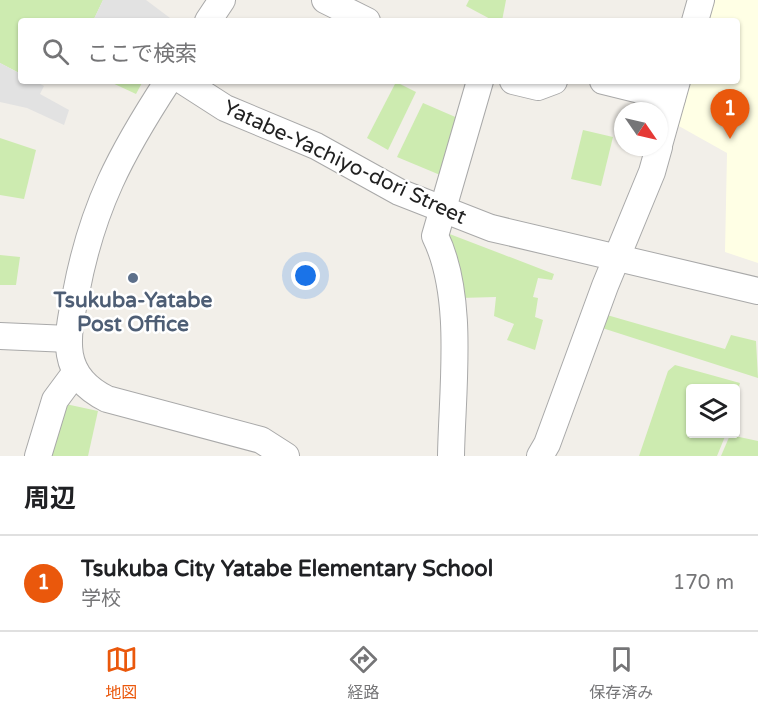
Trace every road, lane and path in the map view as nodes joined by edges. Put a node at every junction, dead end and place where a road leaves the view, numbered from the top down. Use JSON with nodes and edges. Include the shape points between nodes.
{"nodes":[{"id":1,"x":222,"y":0,"type":"edge"},
{"id":2,"x":325,"y":0,"type":"edge"},
{"id":3,"x":701,"y":0,"type":"edge"},
{"id":4,"x":210,"y":18,"type":"edge"},
{"id":5,"x":361,"y":18,"type":"edge"},
{"id":6,"x":696,"y":18,"type":"edge"},
{"id":7,"x":166,"y":84,"type":"edge"},
{"id":8,"x":188,"y":84,"type":"edge"},
{"id":9,"x":479,"y":84,"type":"edge"},
{"id":10,"x":526,"y":84,"type":"edge"},
{"id":11,"x":546,"y":84,"type":"edge"},
{"id":12,"x":627,"y":84,"type":"edge"},
{"id":13,"x":674,"y":90,"type":"edge"},
{"id":14,"x":668,"y":112,"type":"edge"},
{"id":15,"x":656,"y":156,"type":"edge"},
{"id":16,"x":441,"y":210,"type":"junction"},
{"id":17,"x":616,"y":258,"type":"junction"},
{"id":18,"x":758,"y":291,"type":"edge"},
{"id":19,"x":0,"y":336,"type":"edge"},
{"id":20,"x":69,"y":339,"type":"junction"},
{"id":21,"x":75,"y":373,"type":"junction"},
{"id":22,"x":38,"y":456,"type":"edge"},
{"id":23,"x":286,"y":456,"type":"edge"},
{"id":24,"x":451,"y":456,"type":"edge"},
{"id":25,"x":540,"y":456,"type":"edge"}],
"edges":[{"from":1,"to":4,"type":"street"},
{"from":2,"to":5,"type":"street"},
{"from":3,"to":6,"type":"street"},
{"from":7,"to":20,"type":"street","via":[[116,165],[98,208],[84,251]]},
{"from":8,"to":16,"type":"street","name":"Yatabe-Yachiyo-dori Street","via":[[225,108],[316,146],[399,192]]},
{"from":9,"to":16,"type":"street"},
{"from":10,"to":11,"type":"street"},
{"from":12,"to":13,"type":"street"},
{"from":13,"to":14,"type":"street"},
{"from":15,"to":17,"type":"street"},
{"from":16,"to":17,"type":"street","name":"Yatabe-Yachiyo-dori Street","via":[[527,238]]},
{"from":16,"to":24,"type":"street","via":[[435,236],[451,297],[454,330]]},
{"from":17,"to":18,"type":"street","name":"Yatabe-Yachiyo-dori Street"},
{"from":17,"to":25,"type":"street"},
{"from":19,"to":20,"type":"street"},
{"from":20,"to":21,"type":"street"},
{"from":21,"to":22,"type":"street","via":[[55,400]]},
{"from":21,"to":23,"type":"street","via":[[87,388],[107,399],[261,440]]}]}
